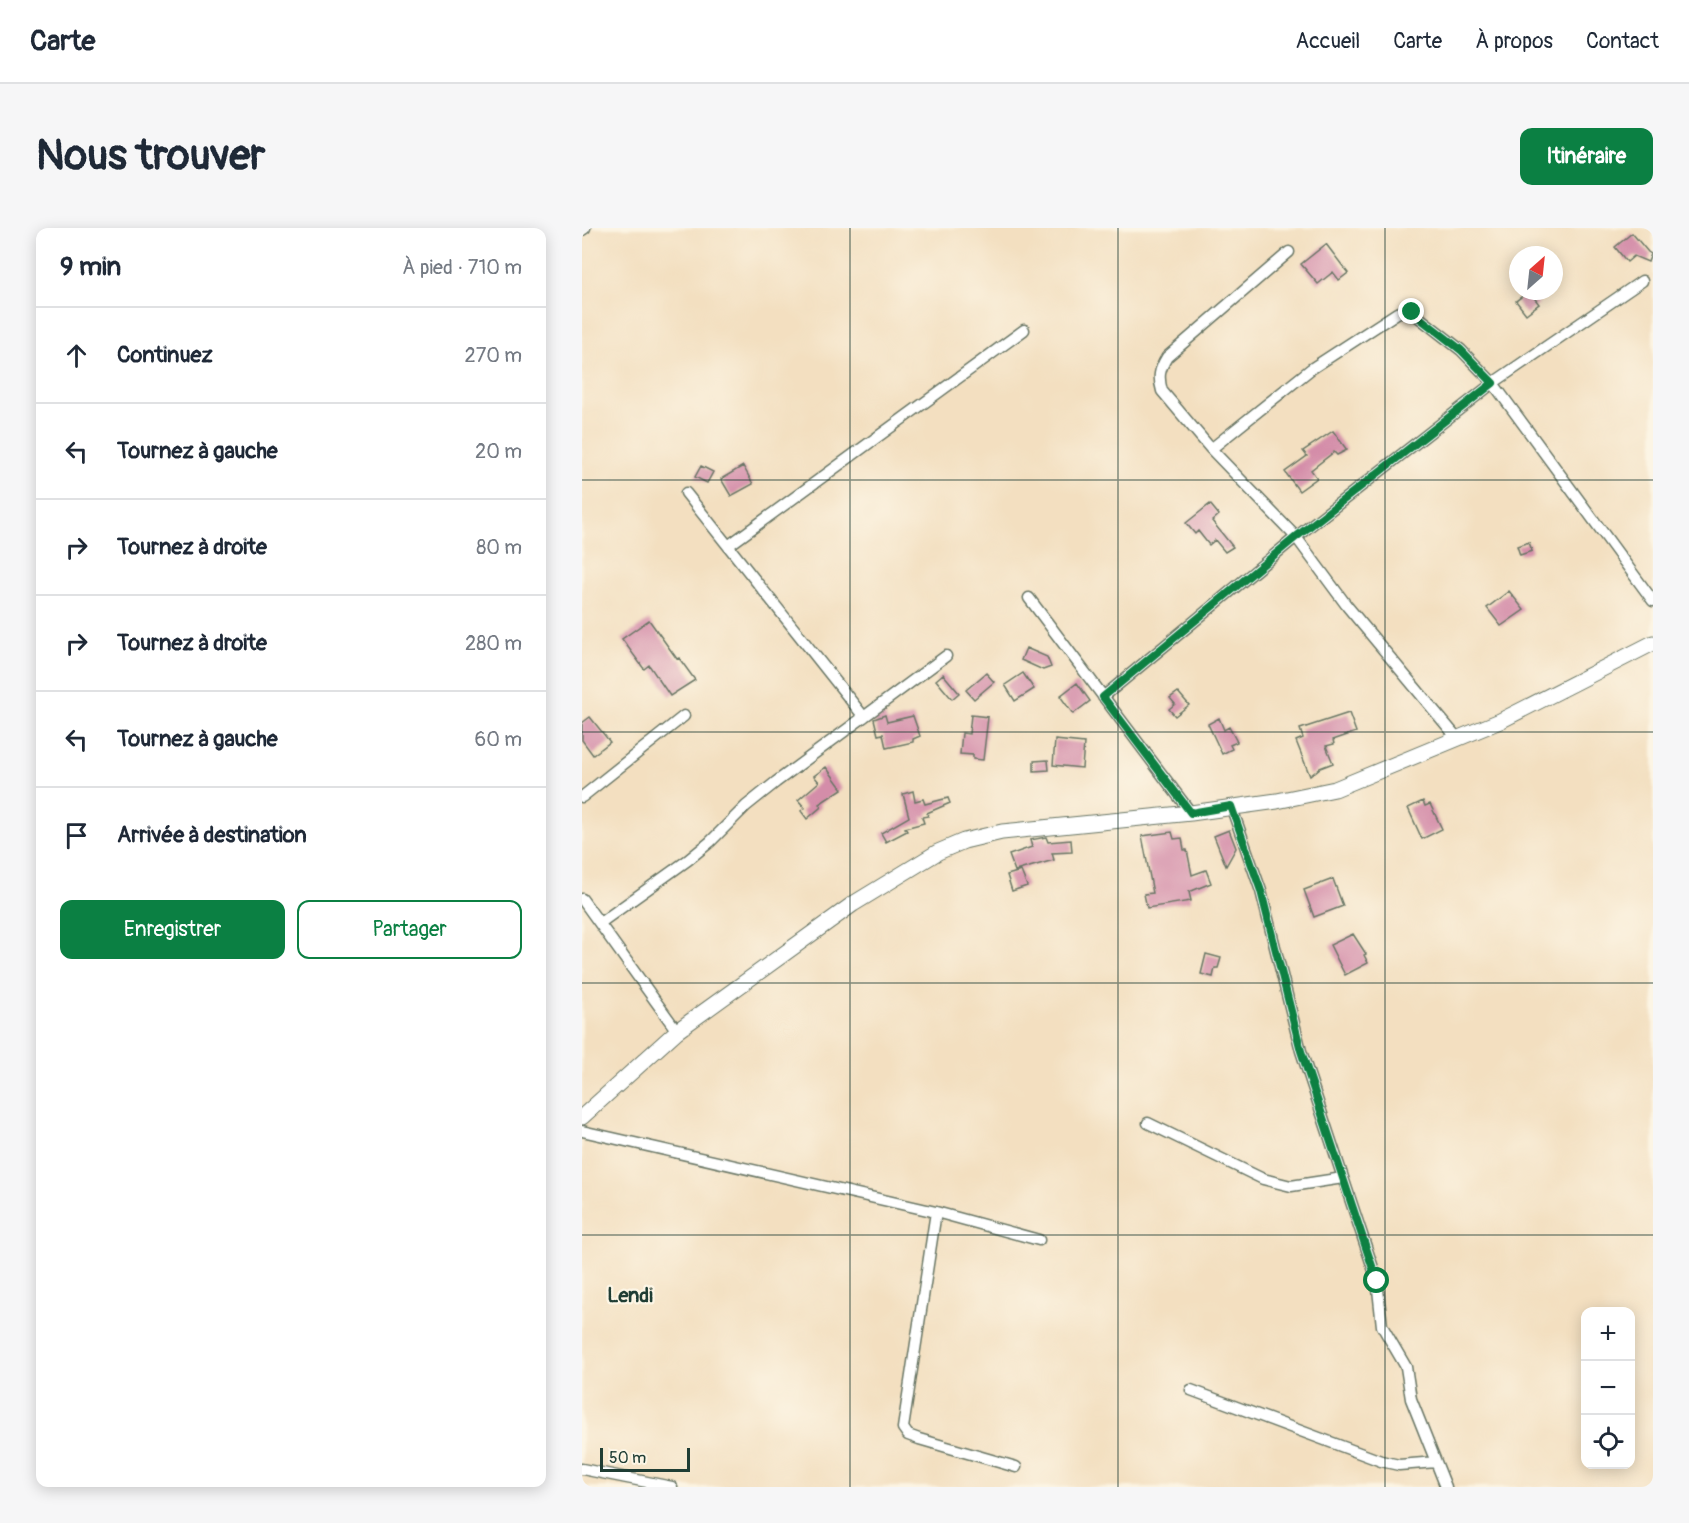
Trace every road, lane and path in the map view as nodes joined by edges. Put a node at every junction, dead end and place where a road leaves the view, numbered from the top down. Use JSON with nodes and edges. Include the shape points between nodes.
{"nodes":[{"id":1,"x":1289,"y":252,"type":"dead end"},
{"id":2,"x":1642,"y":281,"type":"dead end"},
{"id":3,"x":1024,"y":330,"type":"dead end"},
{"id":4,"x":1493,"y":383,"type":"junction"},
{"id":5,"x":1211,"y":449,"type":"junction"},
{"id":6,"x":686,"y":493,"type":"dead end"},
{"id":7,"x":1296,"y":537,"type":"junction"},
{"id":8,"x":728,"y":546,"type":"junction"},
{"id":9,"x":1029,"y":598,"type":"dead end"},
{"id":10,"x":1653,"y":601,"type":"edge"},
{"id":11,"x":1653,"y":643,"type":"edge"},
{"id":12,"x":946,"y":656,"type":"dead end"},
{"id":13,"x":1103,"y":697,"type":"junction"},
{"id":14,"x":684,"y":716,"type":"dead end"},
{"id":15,"x":864,"y":717,"type":"junction"},
{"id":16,"x":1458,"y":739,"type":"junction"},
{"id":17,"x":582,"y":797,"type":"edge"},
{"id":18,"x":1231,"y":806,"type":"junction"},
{"id":19,"x":1191,"y":813,"type":"junction"},
{"id":20,"x":582,"y":899,"type":"edge"},
{"id":21,"x":600,"y":923,"type":"junction"},
{"id":22,"x":677,"y":1031,"type":"junction"},
{"id":23,"x":582,"y":1117,"type":"edge"},
{"id":24,"x":1148,"y":1123,"type":"dead end"},
{"id":25,"x":582,"y":1131,"type":"edge"},
{"id":26,"x":1343,"y":1178,"type":"junction"},
{"id":27,"x":936,"y":1212,"type":"junction"},
{"id":28,"x":1039,"y":1240,"type":"dead end"},
{"id":29,"x":1191,"y":1390,"type":"dead end"},
{"id":30,"x":1436,"y":1462,"type":"junction"},
{"id":31,"x":1016,"y":1467,"type":"dead end"},
{"id":32,"x":582,"y":1469,"type":"edge"},
{"id":33,"x":672,"y":1487,"type":"edge"},
{"id":34,"x":1446,"y":1487,"type":"edge"}],
"edges":[{"from":1,"to":5,"type":"street","via":[[1167,357],[1160,368],[1162,391]]},
{"from":2,"to":4,"type":"street"},
{"from":3,"to":8,"type":"street"},
{"from":4,"to":5,"type":"street","via":[[1453,344],[1405,310],[1311,369]]},
{"from":4,"to":7,"type":"street"},
{"from":4,"to":10,"type":"street"},
{"from":5,"to":7,"type":"street"},
{"from":6,"to":8,"type":"street"},
{"from":7,"to":13,"type":"street"},
{"from":7,"to":16,"type":"street","via":[[1347,606]]},
{"from":8,"to":15,"type":"street"},
{"from":9,"to":13,"type":"street"},
{"from":11,"to":16,"type":"main road"},
{"from":12,"to":15,"type":"street"},
{"from":13,"to":19,"type":"street"},
{"from":14,"to":17,"type":"street"},
{"from":15,"to":21,"type":"street","via":[[746,806],[688,860]]},
{"from":16,"to":18,"type":"main road","via":[[1335,789]]},
{"from":18,"to":19,"type":"main road"},
{"from":18,"to":26,"type":"street","via":[[1261,891],[1301,1051]]},
{"from":19,"to":22,"type":"main road","via":[[1002,832],[938,852],[853,904]]},
{"from":20,"to":21,"type":"street"},
{"from":21,"to":22,"type":"street"},
{"from":22,"to":23,"type":"main road"},
{"from":24,"to":26,"type":"street","via":[[1278,1184],[1292,1186]]},
{"from":25,"to":27,"type":"street"},
{"from":26,"to":30,"type":"street","via":[[1377,1281],[1382,1326],[1406,1367],[1411,1399]]},
{"from":27,"to":28,"type":"street"},
{"from":27,"to":31,"type":"street","via":[[903,1428],[919,1439]]},
{"from":29,"to":30,"type":"street","via":[[1381,1461],[1399,1465]]},
{"from":30,"to":34,"type":"street"},
{"from":32,"to":33,"type":"street"}]}
